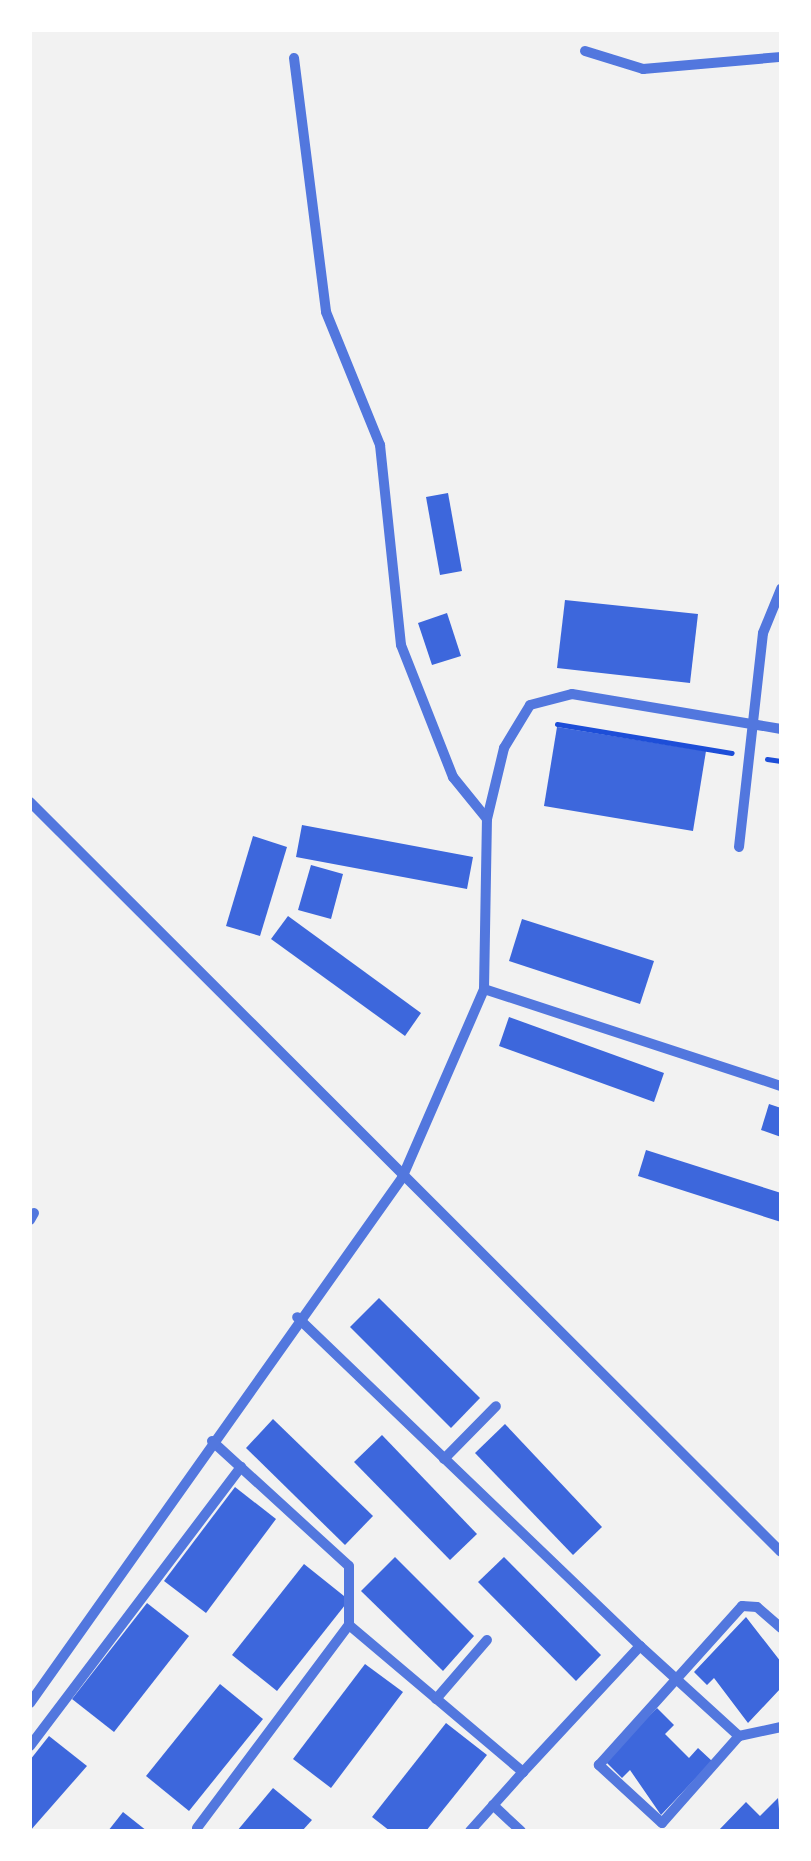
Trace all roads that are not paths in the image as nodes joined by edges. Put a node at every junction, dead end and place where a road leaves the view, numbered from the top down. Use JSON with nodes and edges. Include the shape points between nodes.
{"nodes":[{"id":1,"x":585,"y":51,"type":"dead end"},
{"id":2,"x":781,"y":57,"type":"edge"},
{"id":3,"x":294,"y":58,"type":"dead end"},
{"id":4,"x":781,"y":590,"type":"edge"},
{"id":5,"x":757,"y":726,"type":"junction"},
{"id":6,"x":781,"y":729,"type":"edge"},
{"id":7,"x":30,"y":802,"type":"edge"},
{"id":8,"x":488,"y":819,"type":"junction"},
{"id":9,"x":739,"y":846,"type":"dead end"},
{"id":10,"x":484,"y":989,"type":"junction"},
{"id":11,"x":781,"y":1086,"type":"edge"},
{"id":12,"x":402,"y":1178,"type":"junction"},
{"id":13,"x":297,"y":1317,"type":"junction"},
{"id":14,"x":496,"y":1406,"type":"dead end"},
{"id":15,"x":212,"y":1441,"type":"junction"},
{"id":16,"x":444,"y":1459,"type":"junction"},
{"id":17,"x":240,"y":1467,"type":"junction"},
{"id":18,"x":781,"y":1552,"type":"edge"},
{"id":19,"x":349,"y":1625,"type":"junction"},
{"id":20,"x":781,"y":1628,"type":"edge"},
{"id":21,"x":486,"y":1640,"type":"dead end"},
{"id":22,"x":640,"y":1646,"type":"junction"},
{"id":23,"x":674,"y":1678,"type":"junction"},
{"id":24,"x":436,"y":1699,"type":"junction"},
{"id":25,"x":30,"y":1703,"type":"edge"},
{"id":26,"x":781,"y":1727,"type":"edge"},
{"id":27,"x":739,"y":1736,"type":"junction"},
{"id":28,"x":30,"y":1746,"type":"edge"},
{"id":29,"x":523,"y":1772,"type":"junction"},
{"id":30,"x":493,"y":1806,"type":"junction"},
{"id":31,"x":197,"y":1828,"type":"dead end"},
{"id":32,"x":470,"y":1831,"type":"edge"},
{"id":33,"x":520,"y":1831,"type":"edge"}],
"edges":[{"from":1,"to":2,"type":"street","via":[[643,69]]},
{"from":3,"to":8,"type":"street","via":[[326,312],[380,444],[402,646],[453,778]]},
{"from":4,"to":5,"type":"street","via":[[763,633]]},
{"from":5,"to":6,"type":"street"},
{"from":5,"to":8,"type":"street","via":[[572,694],[530,705],[504,748]]},
{"from":5,"to":9,"type":"street"},
{"from":7,"to":12,"type":"street","via":[[266,1030]]},
{"from":8,"to":10,"type":"street"},
{"from":10,"to":11,"type":"street"},
{"from":10,"to":12,"type":"street"},
{"from":12,"to":13,"type":"street"},
{"from":12,"to":18,"type":"street"},
{"from":13,"to":15,"type":"street"},
{"from":13,"to":16,"type":"street"},
{"from":14,"to":16,"type":"street"},
{"from":15,"to":17,"type":"street"},
{"from":15,"to":25,"type":"street"},
{"from":16,"to":22,"type":"street"},
{"from":17,"to":19,"type":"street","via":[[350,1566]]},
{"from":17,"to":28,"type":"street"},
{"from":19,"to":24,"type":"street"},
{"from":19,"to":31,"type":"street"},
{"from":20,"to":23,"type":"street","via":[[757,1606],[742,1606]]},
{"from":21,"to":24,"type":"street"},
{"from":22,"to":23,"type":"street"},
{"from":22,"to":29,"type":"street"},
{"from":23,"to":27,"type":"street"},
{"from":23,"to":27,"type":"street","via":[[599,1763],[652,1821],[662,1823]]},
{"from":24,"to":29,"type":"street"},
{"from":26,"to":27,"type":"street"},
{"from":29,"to":30,"type":"street"},
{"from":30,"to":32,"type":"street"},
{"from":30,"to":33,"type":"street"}]}
